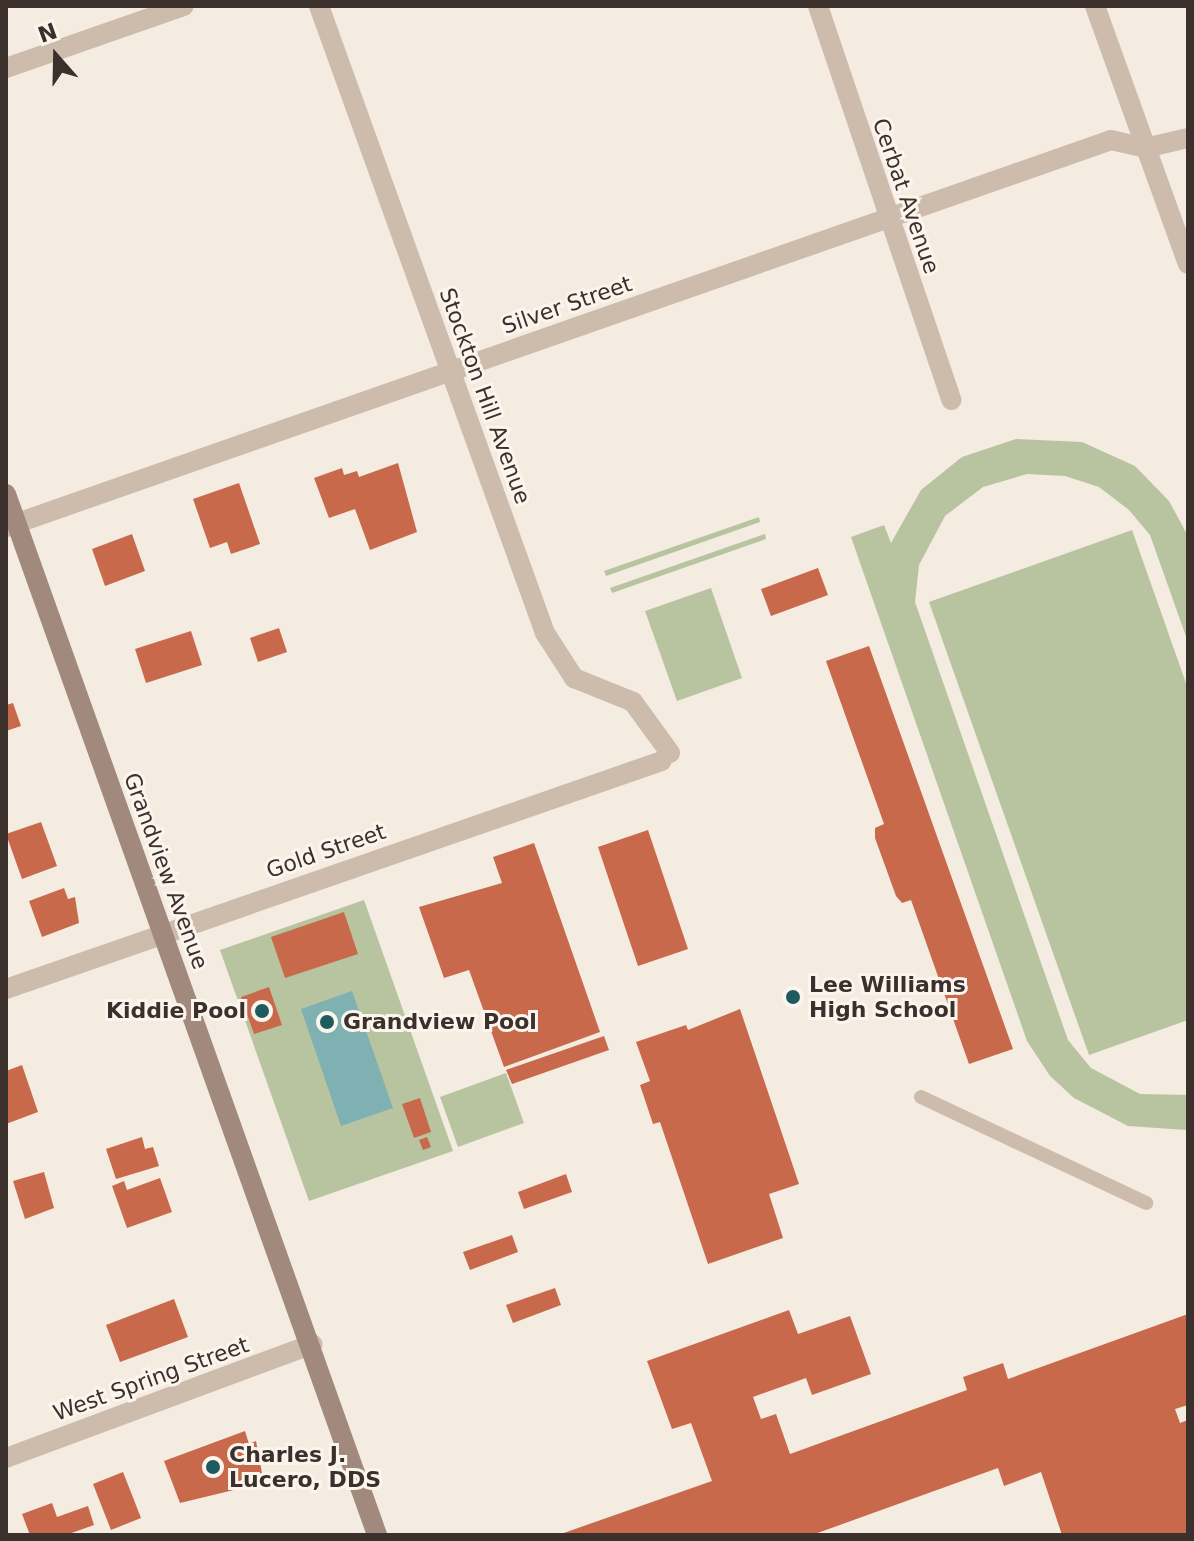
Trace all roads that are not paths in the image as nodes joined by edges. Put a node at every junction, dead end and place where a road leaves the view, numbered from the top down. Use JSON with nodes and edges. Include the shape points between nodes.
{"nodes":[{"id":1,"x":184,"y":6,"type":"edge"},
{"id":2,"x":319,"y":6,"type":"edge"},
{"id":3,"x":818,"y":6,"type":"edge"},
{"id":4,"x":1095,"y":6,"type":"edge"},
{"id":5,"x":6,"y":68,"type":"edge"},
{"id":6,"x":1188,"y":138,"type":"edge"},
{"id":7,"x":1145,"y":148,"type":"junction"},
{"id":8,"x":887,"y":218,"type":"junction"},
{"id":9,"x":1188,"y":264,"type":"edge"},
{"id":10,"x":450,"y":371,"type":"junction"},
{"id":11,"x":951,"y":400,"type":"dead end"},
{"id":12,"x":6,"y":494,"type":"edge"},
{"id":13,"x":11,"y":525,"type":"edge"},
{"id":14,"x":666,"y":757,"type":"joint"},
{"id":15,"x":162,"y":932,"type":"junction"},
{"id":16,"x":6,"y":989,"type":"edge"},
{"id":17,"x":921,"y":1097,"type":"dead end"},
{"id":18,"x":1146,"y":1203,"type":"dead end"},
{"id":19,"x":312,"y":1344,"type":"junction"},
{"id":20,"x":6,"y":1458,"type":"edge"},
{"id":21,"x":377,"y":1535,"type":"edge"}],
"edges":[{"from":1,"to":5,"type":"street"},
{"from":2,"to":10,"type":"street","name":"Stockton Hill Avenue"},
{"from":3,"to":8,"type":"street","name":"Cerbat Avenue"},
{"from":4,"to":7,"type":"street"},
{"from":6,"to":7,"type":"street"},
{"from":7,"to":8,"type":"street","name":"Silver Street","via":[[1111,140]]},
{"from":7,"to":9,"type":"street"},
{"from":8,"to":10,"type":"street","name":"Silver Street"},
{"from":8,"to":11,"type":"street","name":"Cerbat Avenue"},
{"from":10,"to":13,"type":"street","name":"Silver Street"},
{"from":10,"to":14,"type":"street","name":"Stockton Hill Avenue","via":[[545,633],[574,678],[633,702]]},
{"from":12,"to":13,"type":"main road","name":"Grandview Avenue"},
{"from":13,"to":15,"type":"main road","name":"Grandview Avenue"},
{"from":14,"to":15,"type":"street","name":"Gold Street"},
{"from":15,"to":16,"type":"street","name":"Gold Street"},
{"from":15,"to":19,"type":"main road","name":"Grandview Avenue"},
{"from":17,"to":18,"type":"lane"},
{"from":19,"to":20,"type":"street","name":"West Spring Street"},
{"from":19,"to":21,"type":"main road","name":"Grandview Avenue"}]}
